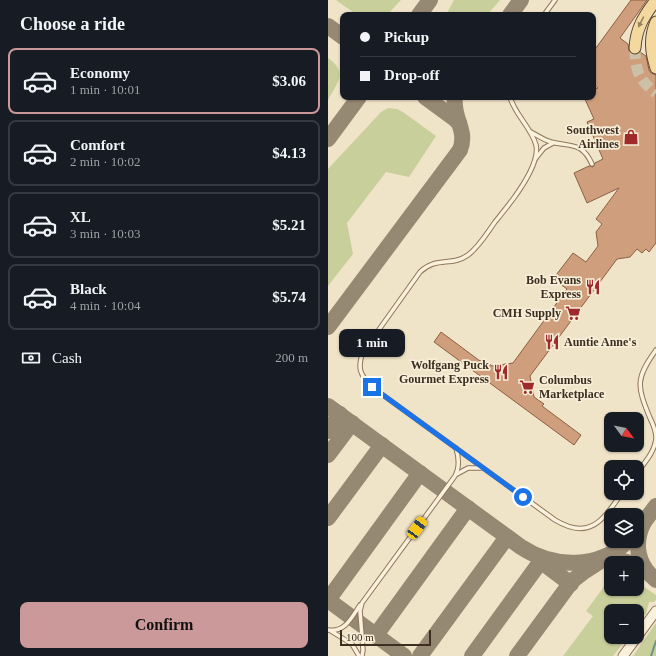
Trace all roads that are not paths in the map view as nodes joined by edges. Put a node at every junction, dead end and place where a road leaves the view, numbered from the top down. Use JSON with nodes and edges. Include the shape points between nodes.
{"nodes":[{"id":1,"x":556,"y":0,"type":"edge"},
{"id":2,"x":656,"y":0,"type":"edge"},
{"id":3,"x":546,"y":12,"type":"edge"},
{"id":4,"x":656,"y":22,"type":"edge"},
{"id":5,"x":634,"y":48,"type":"tunnel mouth"},
{"id":6,"x":655,"y":65,"type":"edge"},
{"id":7,"x":511,"y":100,"type":"edge"},
{"id":8,"x":530,"y":132,"type":"junction"},
{"id":9,"x":554,"y":142,"type":"junction"},
{"id":10,"x":534,"y":163,"type":"junction"},
{"id":11,"x":592,"y":164,"type":"dead end"},
{"id":12,"x":656,"y":350,"type":"edge"},
{"id":13,"x":456,"y":448,"type":"junction"},
{"id":14,"x":644,"y":464,"type":"edge"},
{"id":15,"x":483,"y":468,"type":"junction"},
{"id":16,"x":455,"y":476,"type":"junction"},
{"id":17,"x":617,"y":500,"type":"edge"},
{"id":18,"x":362,"y":603,"type":"junction"},
{"id":19,"x":656,"y":611,"type":"edge"},
{"id":20,"x":329,"y":630,"type":"edge"},
{"id":21,"x":361,"y":656,"type":"edge"},
{"id":22,"x":623,"y":656,"type":"edge"}],
"edges":[{"from":1,"to":3,"type":"lane"},
{"from":2,"to":5,"type":"main road","one_way":true,"via":[[639,25]]},
{"from":4,"to":6,"type":"main road","via":[[651,38]]},
{"from":7,"to":8,"type":"lane"},
{"from":8,"to":9,"type":"lane"},
{"from":8,"to":10,"type":"lane","via":[[536,152]]},
{"from":9,"to":10,"type":"lane","via":[[542,150]]},
{"from":9,"to":11,"type":"lane","via":[[583,150]]},
{"from":10,"to":13,"type":"lane","via":[[519,190],[473,251],[458,260],[433,263],[420,272],[363,352],[360,360],[361,374],[366,381]]},
{"from":12,"to":14,"type":"lane","via":[[643,370],[640,385],[656,438],[650,456]]},
{"from":13,"to":15,"type":"lane"},
{"from":13,"to":16,"type":"lane","via":[[459,462]]},
{"from":15,"to":16,"type":"lane","via":[[468,468]]},
{"from":15,"to":17,"type":"lane","via":[[554,520],[571,528],[595,525]]},
{"from":16,"to":18,"type":"lane"},
{"from":18,"to":20,"type":"lane","via":[[343,628]]},
{"from":18,"to":21,"type":"lane"},
{"from":19,"to":22,"type":"street"},
{"from":20,"to":21,"type":"lane","via":[[352,644]]}]}
